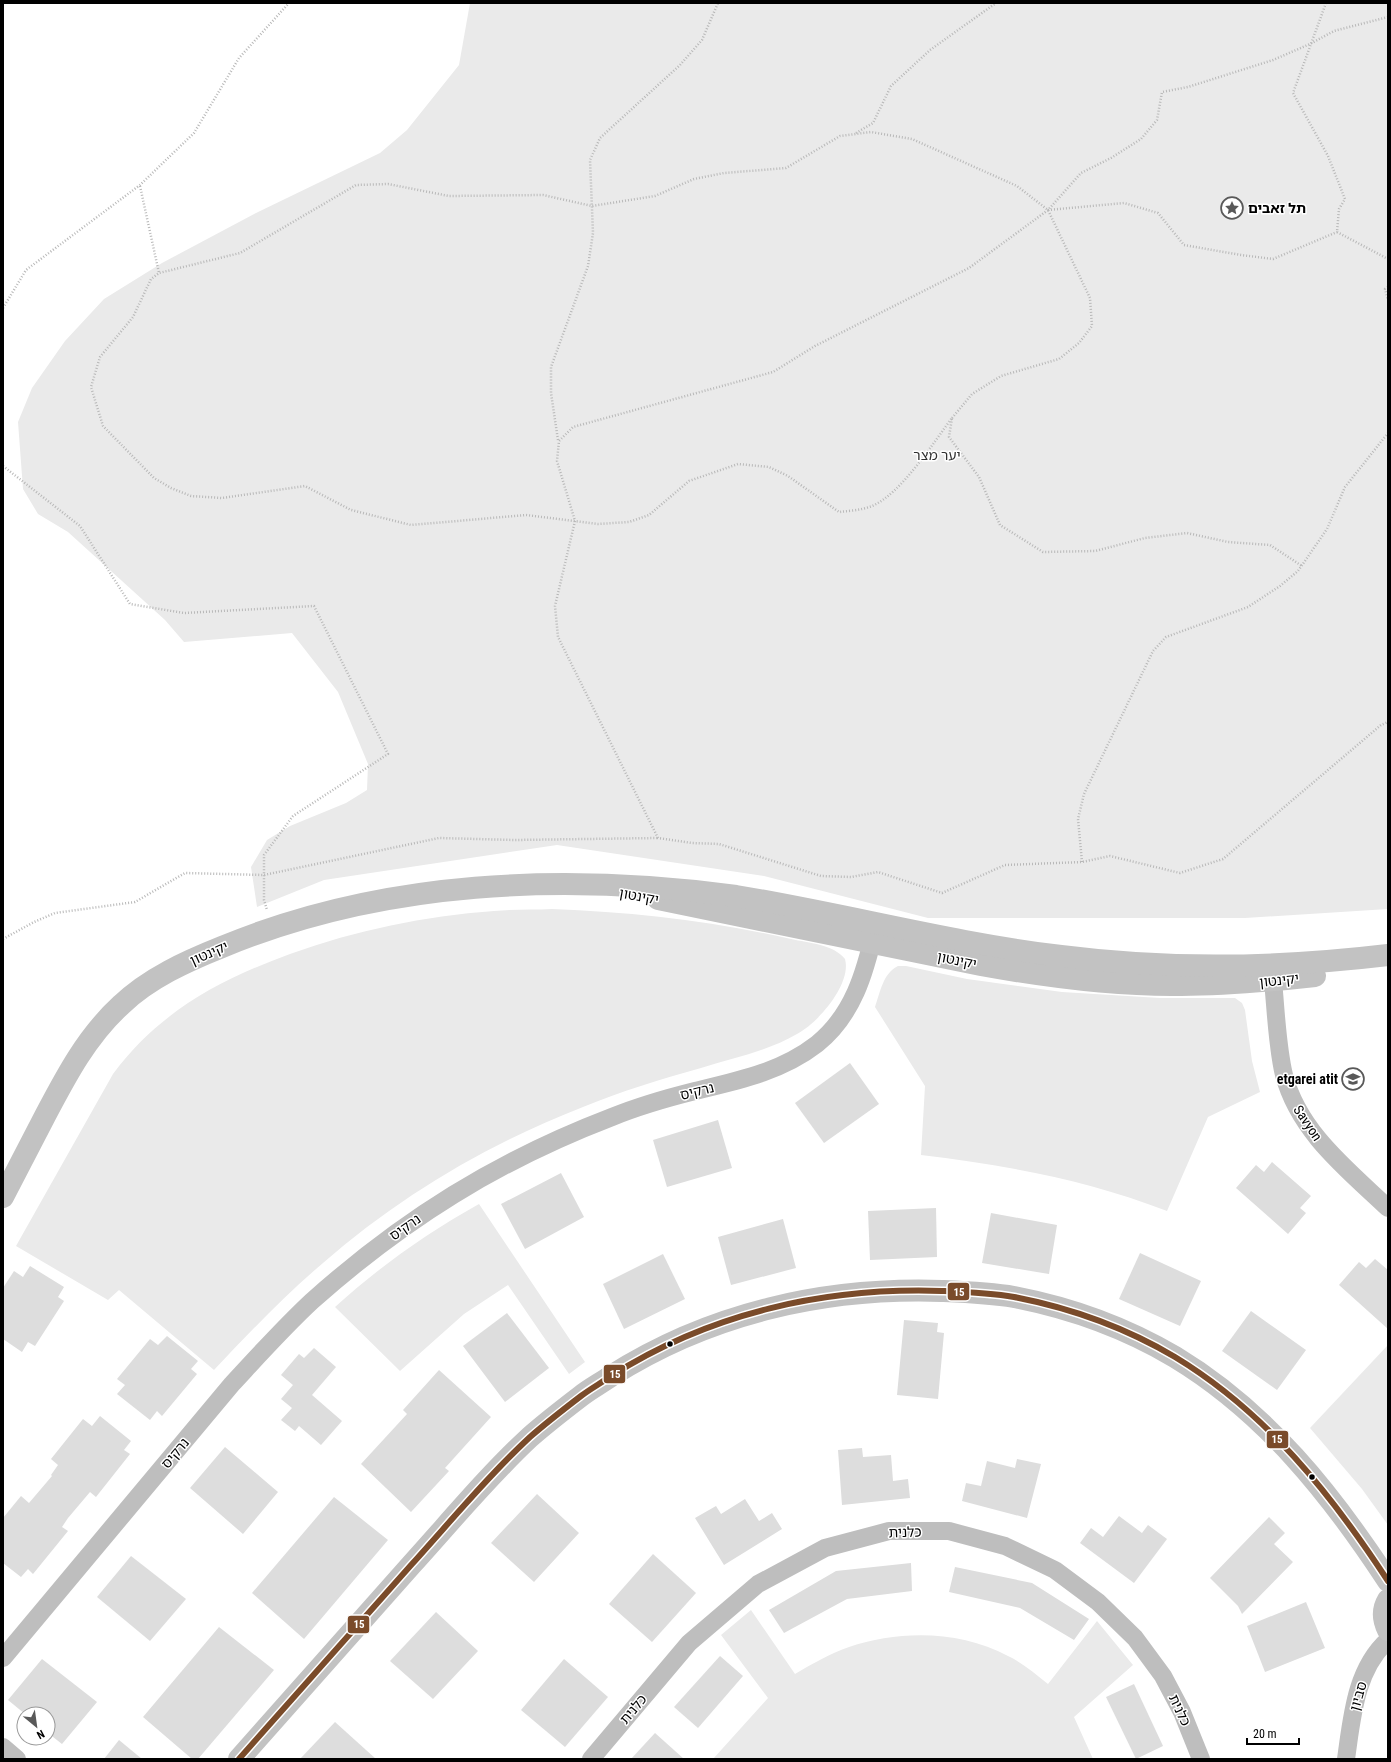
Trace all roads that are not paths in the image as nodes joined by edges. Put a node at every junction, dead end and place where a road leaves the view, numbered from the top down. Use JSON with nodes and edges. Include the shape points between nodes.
{"nodes":[{"id":1,"x":874,"y":933,"type":"junction"},
{"id":2,"x":1388,"y":955,"type":"edge"},
{"id":3,"x":1388,"y":962,"type":"edge"},
{"id":4,"x":1274,"y":973,"type":"junction"},
{"id":5,"x":3,"y":1197,"type":"edge"},
{"id":6,"x":1388,"y":1208,"type":"edge"},
{"id":7,"x":1388,"y":1581,"type":"edge"},
{"id":8,"x":1388,"y":1600,"type":"edge"},
{"id":9,"x":1388,"y":1630,"type":"edge"},
{"id":10,"x":1388,"y":1640,"type":"edge"},
{"id":11,"x":3,"y":1658,"type":"edge"},
{"id":12,"x":3,"y":1747,"type":"edge"},
{"id":13,"x":16,"y":1759,"type":"edge"},
{"id":14,"x":239,"y":1759,"type":"edge"},
{"id":15,"x":591,"y":1759,"type":"edge"},
{"id":16,"x":1201,"y":1759,"type":"edge"},
{"id":17,"x":1346,"y":1759,"type":"edge"}],
"edges":[{"from":1,"to":4,"type":"street","name":"יקינטון","via":[[1032,974],[1082,980],[1180,985]]},
{"from":1,"to":5,"type":"street","name":"יקינטון","via":[[625,893],[530,884],[456,890],[389,900],[338,910],[273,928],[174,969],[146,985],[116,1009],[74,1062]]},
{"from":1,"to":11,"type":"street","name":"נרקיס","via":[[856,994],[845,1012],[822,1039],[800,1056],[759,1075],[673,1097],[558,1138],[504,1164],[453,1194],[404,1226],[357,1262],[292,1320],[232,1384]]},
{"from":2,"to":4,"type":"street","name":"יקינטון"},
{"from":3,"to":4,"type":"street","name":"יקינטון","via":[[1318,976]]},
{"from":4,"to":6,"type":"street","name":"Savyon","via":[[1282,1064],[1296,1106],[1325,1147]]},
{"from":7,"to":14,"type":"street","via":[[1324,1491],[1259,1421],[1220,1388],[1176,1358],[1128,1332],[1073,1311],[1012,1297],[962,1292],[911,1290],[802,1300],[747,1314],[692,1333],[637,1360],[583,1394],[531,1436],[481,1486]]},
{"from":8,"to":9,"type":"street","via":[[1384,1616]]},
{"from":10,"to":17,"type":"street","name":"סביון","via":[[1374,1657],[1359,1687]]},
{"from":12,"to":13,"type":"street"},
{"from":15,"to":16,"type":"street","name":"כלנית","via":[[689,1643],[758,1584],[825,1548],[889,1531],[949,1531],[1004,1546],[1061,1574],[1098,1602],[1135,1638],[1163,1676],[1182,1712]]}]}
